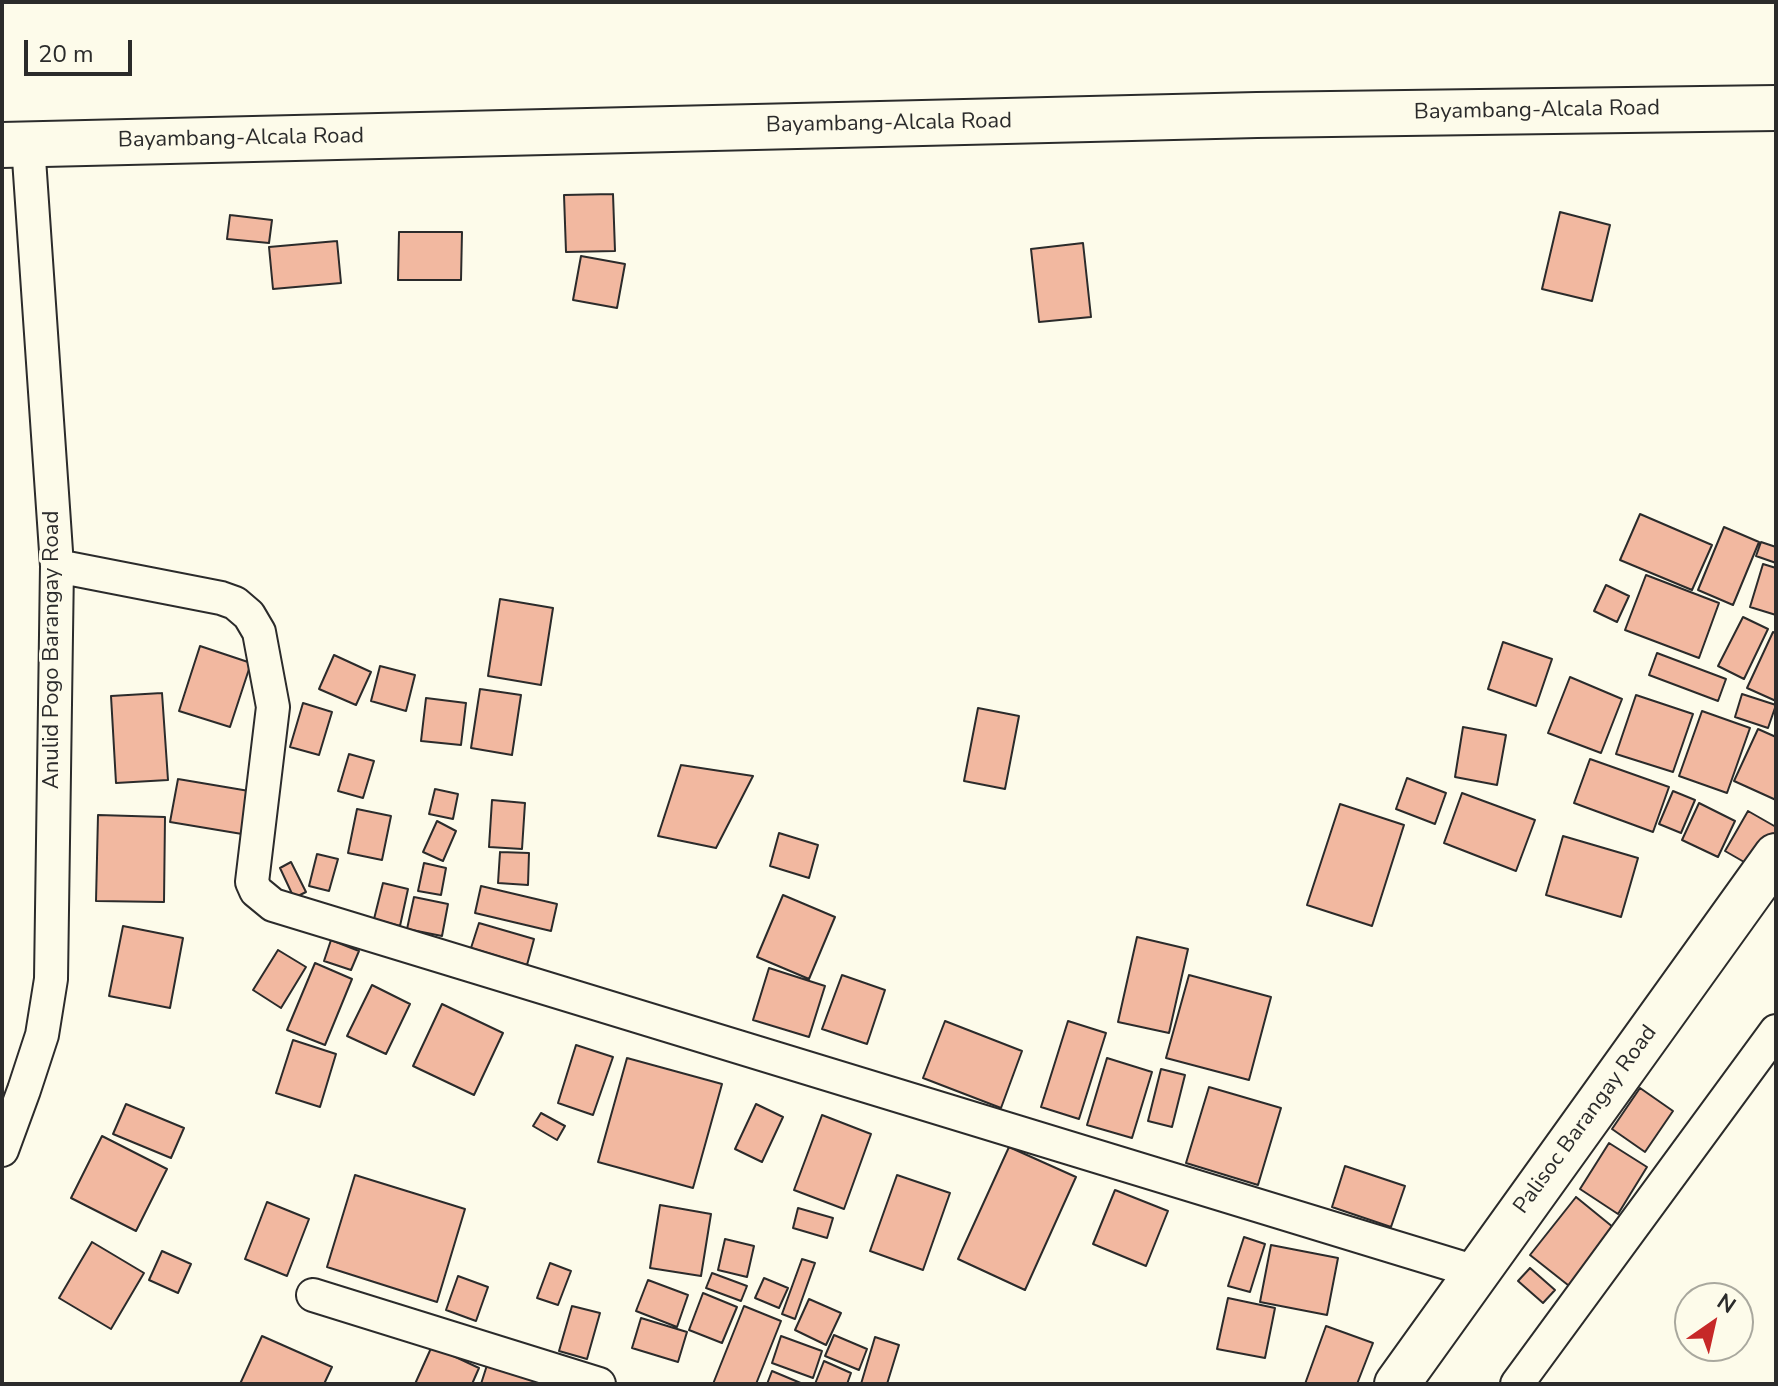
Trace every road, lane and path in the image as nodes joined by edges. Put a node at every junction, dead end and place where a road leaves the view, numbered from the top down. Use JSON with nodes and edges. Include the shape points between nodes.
{"nodes":[{"id":1,"x":1776,"y":108,"type":"edge"},
{"id":2,"x":15,"y":144,"type":"edge"},
{"id":3,"x":57,"y":566,"type":"junction"},
{"id":4,"x":1776,"y":856,"type":"edge"},
{"id":5,"x":1776,"y":1031,"type":"edge"},
{"id":6,"x":2,"y":1150,"type":"edge"},
{"id":7,"x":1476,"y":1272,"type":"junction"},
{"id":8,"x":313,"y":1295,"type":"dead end"},
{"id":9,"x":599,"y":1384,"type":"edge"},
{"id":10,"x":1397,"y":1384,"type":"edge"},
{"id":11,"x":1517,"y":1384,"type":"edge"}],
"edges":[{"from":1,"to":2,"type":"main road","name":"Bayambang-Alcala Road"},
{"from":2,"to":3,"type":"street","name":"Anulid Pogo Barangay Road"},
{"from":3,"to":6,"type":"street","name":"Anulid Pogo Barangay Road","via":[[51,979],[42,1035]]},
{"from":3,"to":7,"type":"street","via":[[221,598],[249,615],[259,632],[273,707],[251,873],[256,891],[273,905]]},
{"from":4,"to":7,"type":"main road","name":"Palisoc Barangay Road"},
{"from":5,"to":11,"type":"street"},
{"from":7,"to":10,"type":"main road","name":"Palisoc Barangay Road"},
{"from":8,"to":9,"type":"street"}]}
